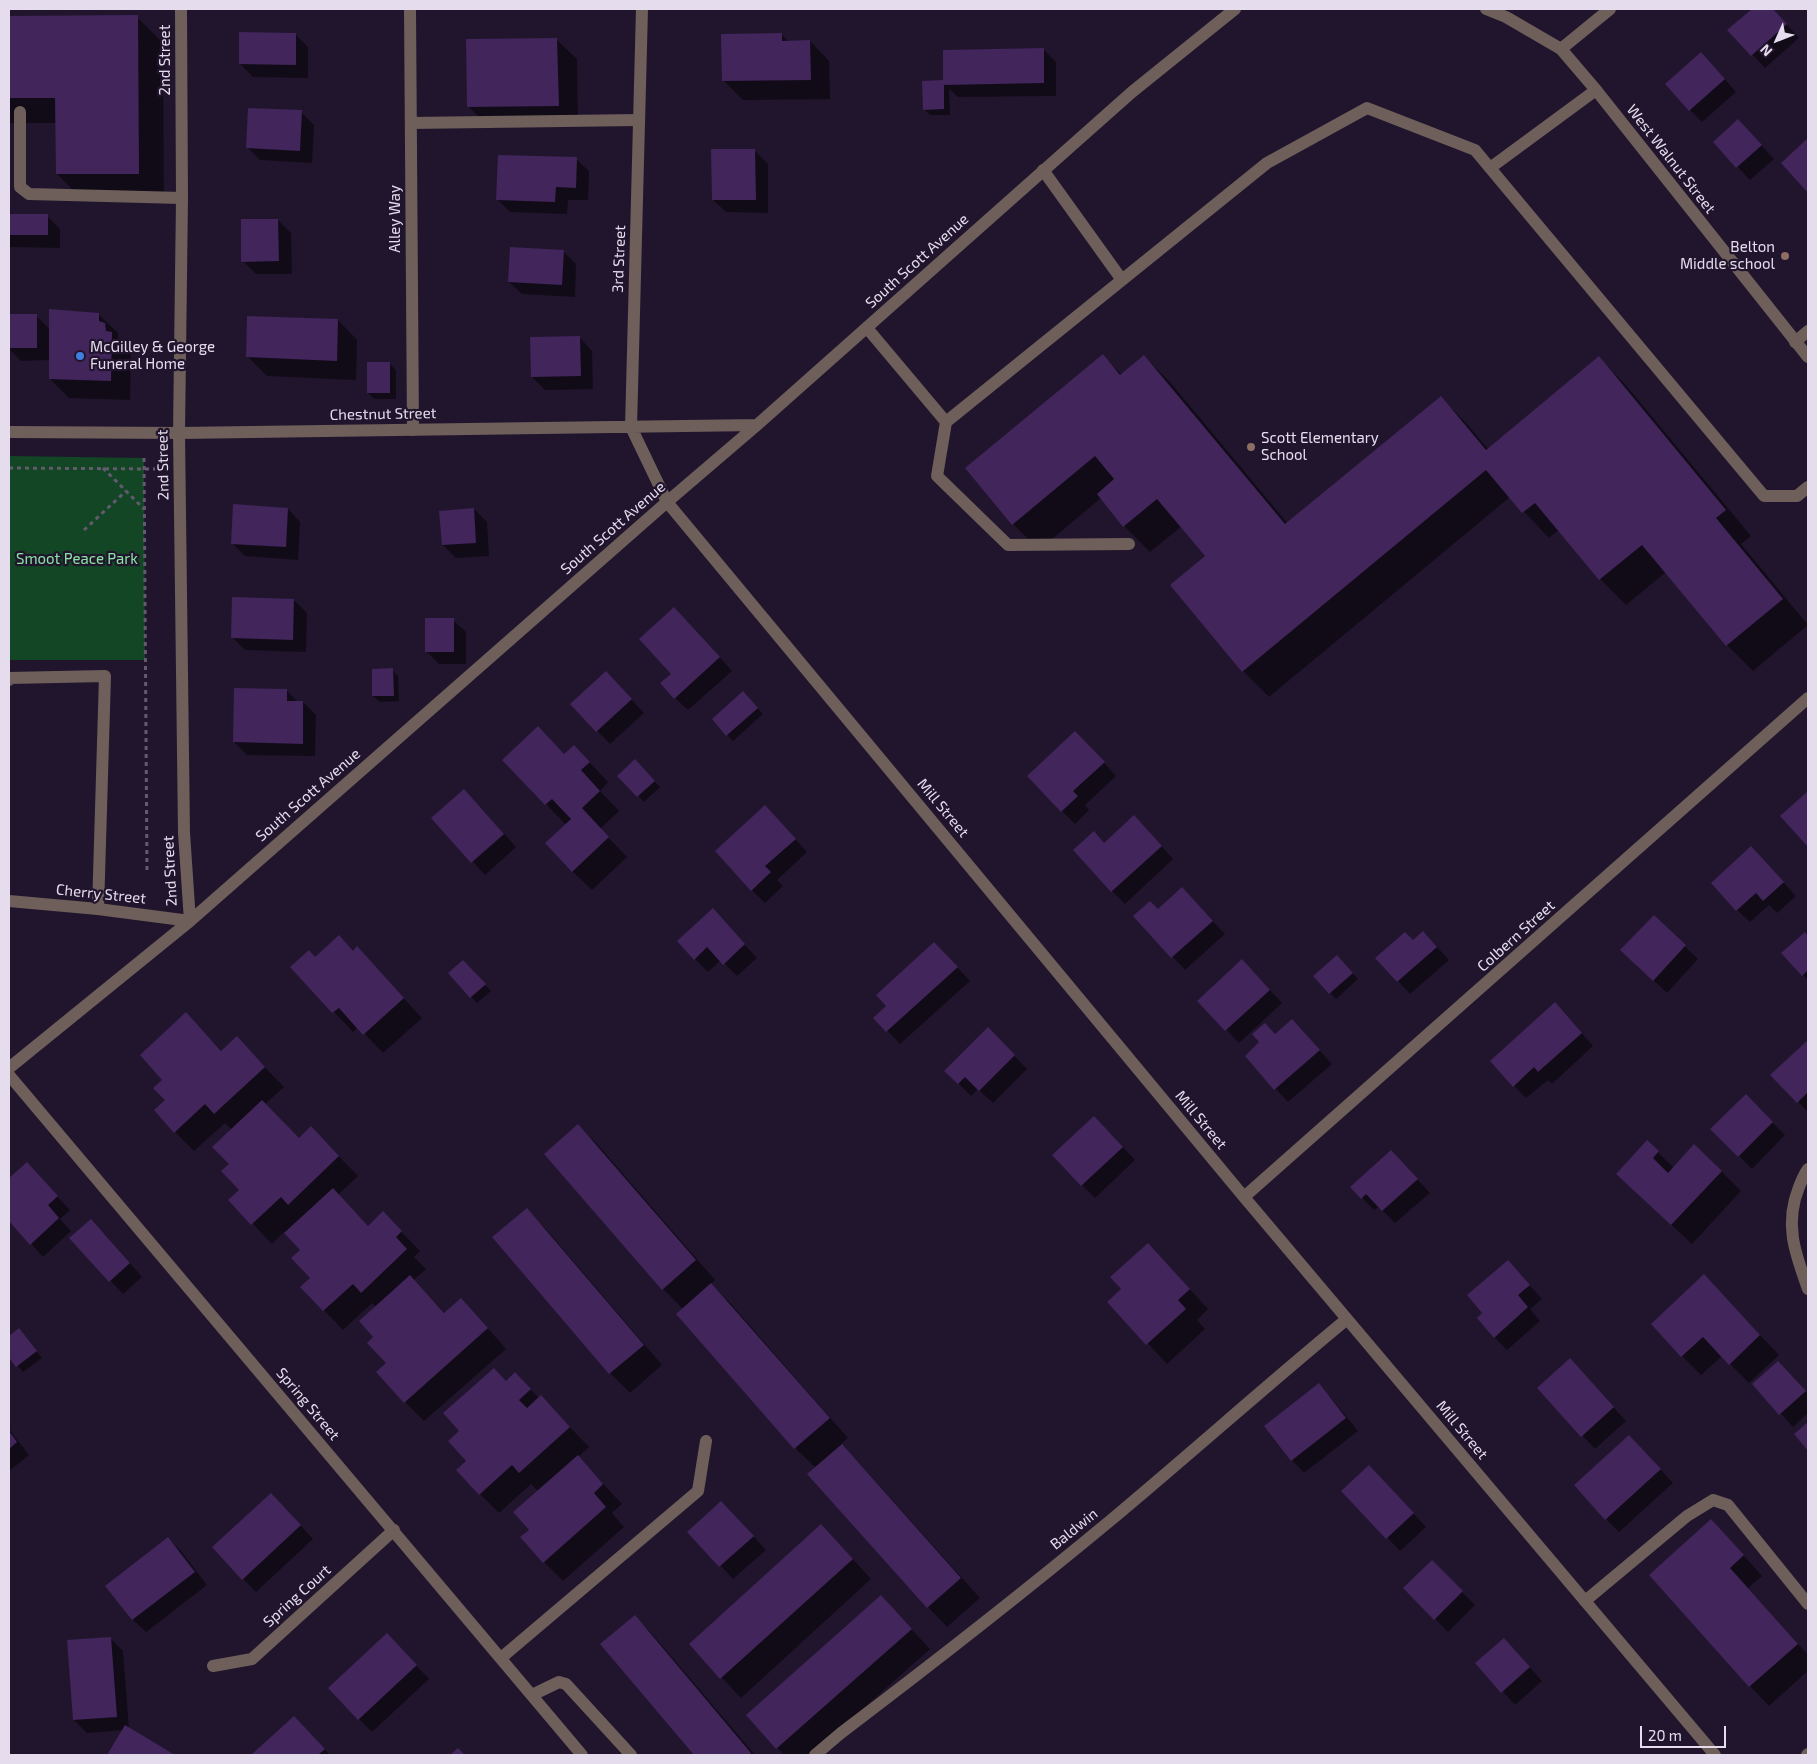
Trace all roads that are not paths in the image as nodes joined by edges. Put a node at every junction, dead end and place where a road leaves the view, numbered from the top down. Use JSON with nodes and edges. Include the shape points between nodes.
{"nodes":[{"id":1,"x":181,"y":9,"type":"edge"},
{"id":2,"x":410,"y":9,"type":"edge"},
{"id":3,"x":642,"y":9,"type":"edge"},
{"id":4,"x":1235,"y":9,"type":"edge"},
{"id":5,"x":1486,"y":9,"type":"edge"},
{"id":6,"x":1610,"y":9,"type":"edge"},
{"id":7,"x":1561,"y":50,"type":"junction"},
{"id":8,"x":1596,"y":90,"type":"junction"},
{"id":9,"x":20,"y":112,"type":"dead end"},
{"id":10,"x":639,"y":120,"type":"junction"},
{"id":11,"x":411,"y":123,"type":"junction"},
{"id":12,"x":1490,"y":168,"type":"junction"},
{"id":13,"x":1044,"y":170,"type":"junction"},
{"id":14,"x":182,"y":198,"type":"junction"},
{"id":15,"x":1122,"y":280,"type":"junction"},
{"id":16,"x":867,"y":328,"type":"junction"},
{"id":17,"x":1808,"y":331,"type":"edge"},
{"id":18,"x":1795,"y":342,"type":"junction"},
{"id":19,"x":1808,"y":357,"type":"edge"},
{"id":20,"x":946,"y":422,"type":"junction"},
{"id":21,"x":757,"y":425,"type":"junction"},
{"id":22,"x":631,"y":427,"type":"junction"},
{"id":23,"x":412,"y":430,"type":"junction"},
{"id":24,"x":9,"y":432,"type":"edge"},
{"id":25,"x":179,"y":433,"type":"junction"},
{"id":26,"x":1808,"y":486,"type":"edge"},
{"id":27,"x":667,"y":502,"type":"junction"},
{"id":28,"x":1129,"y":544,"type":"dead end"},
{"id":29,"x":9,"y":680,"type":"edge"},
{"id":30,"x":1808,"y":698,"type":"edge"},
{"id":31,"x":9,"y":902,"type":"edge"},
{"id":32,"x":98,"y":909,"type":"junction"},
{"id":33,"x":190,"y":921,"type":"junction"},
{"id":34,"x":9,"y":1068,"type":"edge"},
{"id":35,"x":9,"y":1075,"type":"edge"},
{"id":36,"x":1808,"y":1169,"type":"edge"},
{"id":37,"x":1244,"y":1197,"type":"junction"},
{"id":38,"x":1808,"y":1289,"type":"edge"},
{"id":39,"x":1347,"y":1319,"type":"junction"},
{"id":40,"x":706,"y":1442,"type":"dead end"},
{"id":41,"x":394,"y":1530,"type":"junction"},
{"id":42,"x":1585,"y":1601,"type":"junction"},
{"id":43,"x":1808,"y":1604,"type":"edge"},
{"id":44,"x":501,"y":1658,"type":"junction"},
{"id":45,"x":213,"y":1666,"type":"dead end"},
{"id":46,"x":532,"y":1695,"type":"junction"},
{"id":47,"x":582,"y":1755,"type":"edge"},
{"id":48,"x":630,"y":1755,"type":"edge"},
{"id":49,"x":816,"y":1755,"type":"edge"},
{"id":50,"x":1715,"y":1755,"type":"edge"}],
"edges":[{"from":1,"to":14,"type":"street","name":"2nd Street"},
{"from":2,"to":11,"type":"street","name":"Alley Way"},
{"from":3,"to":10,"type":"street","name":"3rd Street"},
{"from":4,"to":13,"type":"street","name":"South Scott Avenue","via":[[1132,92]]},
{"from":5,"to":7,"type":"street","name":"West Walnut Street","via":[[1506,17]]},
{"from":6,"to":7,"type":"street"},
{"from":7,"to":8,"type":"street","name":"West Walnut Street"},
{"from":8,"to":12,"type":"street"},
{"from":8,"to":18,"type":"street","name":"West Walnut Street"},
{"from":9,"to":14,"type":"street","via":[[20,187],[30,194]]},
{"from":10,"to":11,"type":"street"},
{"from":10,"to":22,"type":"street","name":"3rd Street"},
{"from":11,"to":23,"type":"street","name":"Alley Way"},
{"from":12,"to":15,"type":"street","via":[[1476,150],[1367,108],[1267,164]]},
{"from":12,"to":26,"type":"street","via":[[1764,496],[1797,496]]},
{"from":13,"to":15,"type":"street"},
{"from":13,"to":16,"type":"street","name":"South Scott Avenue"},
{"from":14,"to":25,"type":"street","name":"2nd Street"},
{"from":15,"to":20,"type":"street"},
{"from":16,"to":20,"type":"street"},
{"from":16,"to":21,"type":"street","name":"South Scott Avenue"},
{"from":17,"to":18,"type":"street"},
{"from":18,"to":19,"type":"street","name":"West Walnut Street"},
{"from":20,"to":28,"type":"street","via":[[938,476],[1008,545]]},
{"from":21,"to":22,"type":"street","name":"Chestnut Street"},
{"from":21,"to":27,"type":"street","name":"South Scott Avenue"},
{"from":22,"to":23,"type":"street","name":"Chestnut Street"},
{"from":22,"to":27,"type":"street","name":"3rd Street"},
{"from":23,"to":25,"type":"street","name":"Chestnut Street"},
{"from":24,"to":25,"type":"street","name":"Chestnut Street"},
{"from":25,"to":33,"type":"street","name":"2nd Street","via":[[184,833]]},
{"from":27,"to":33,"type":"street","name":"South Scott Avenue"},
{"from":27,"to":37,"type":"street","name":"Mill Street"},
{"from":29,"to":32,"type":"street","via":[[105,676]]},
{"from":30,"to":37,"type":"street","name":"Colbern Street"},
{"from":31,"to":32,"type":"street","name":"Cherry Street"},
{"from":32,"to":33,"type":"street","name":"Cherry Street"},
{"from":33,"to":34,"type":"street","name":"South Scott Avenue"},
{"from":35,"to":41,"type":"street","name":"Spring Street"},
{"from":36,"to":38,"type":"street","via":[[1794,1199],[1791,1228],[1795,1252]]},
{"from":37,"to":39,"type":"street","name":"Mill Street"},
{"from":39,"to":42,"type":"street","name":"Mill Street"},
{"from":39,"to":49,"type":"street","name":"Baldwin","via":[[1105,1525]]},
{"from":40,"to":44,"type":"street","via":[[698,1491]]},
{"from":41,"to":44,"type":"street","name":"Spring Street"},
{"from":41,"to":45,"type":"street","name":"Spring Court","via":[[252,1658]]},
{"from":42,"to":43,"type":"street","via":[[1687,1516],[1712,1500],[1728,1505]]},
{"from":42,"to":50,"type":"street","name":"Mill Street"},
{"from":44,"to":46,"type":"street","name":"Spring Street"},
{"from":46,"to":47,"type":"street","name":"Spring Street"},
{"from":46,"to":48,"type":"street","via":[[559,1682],[566,1684]]}]}
